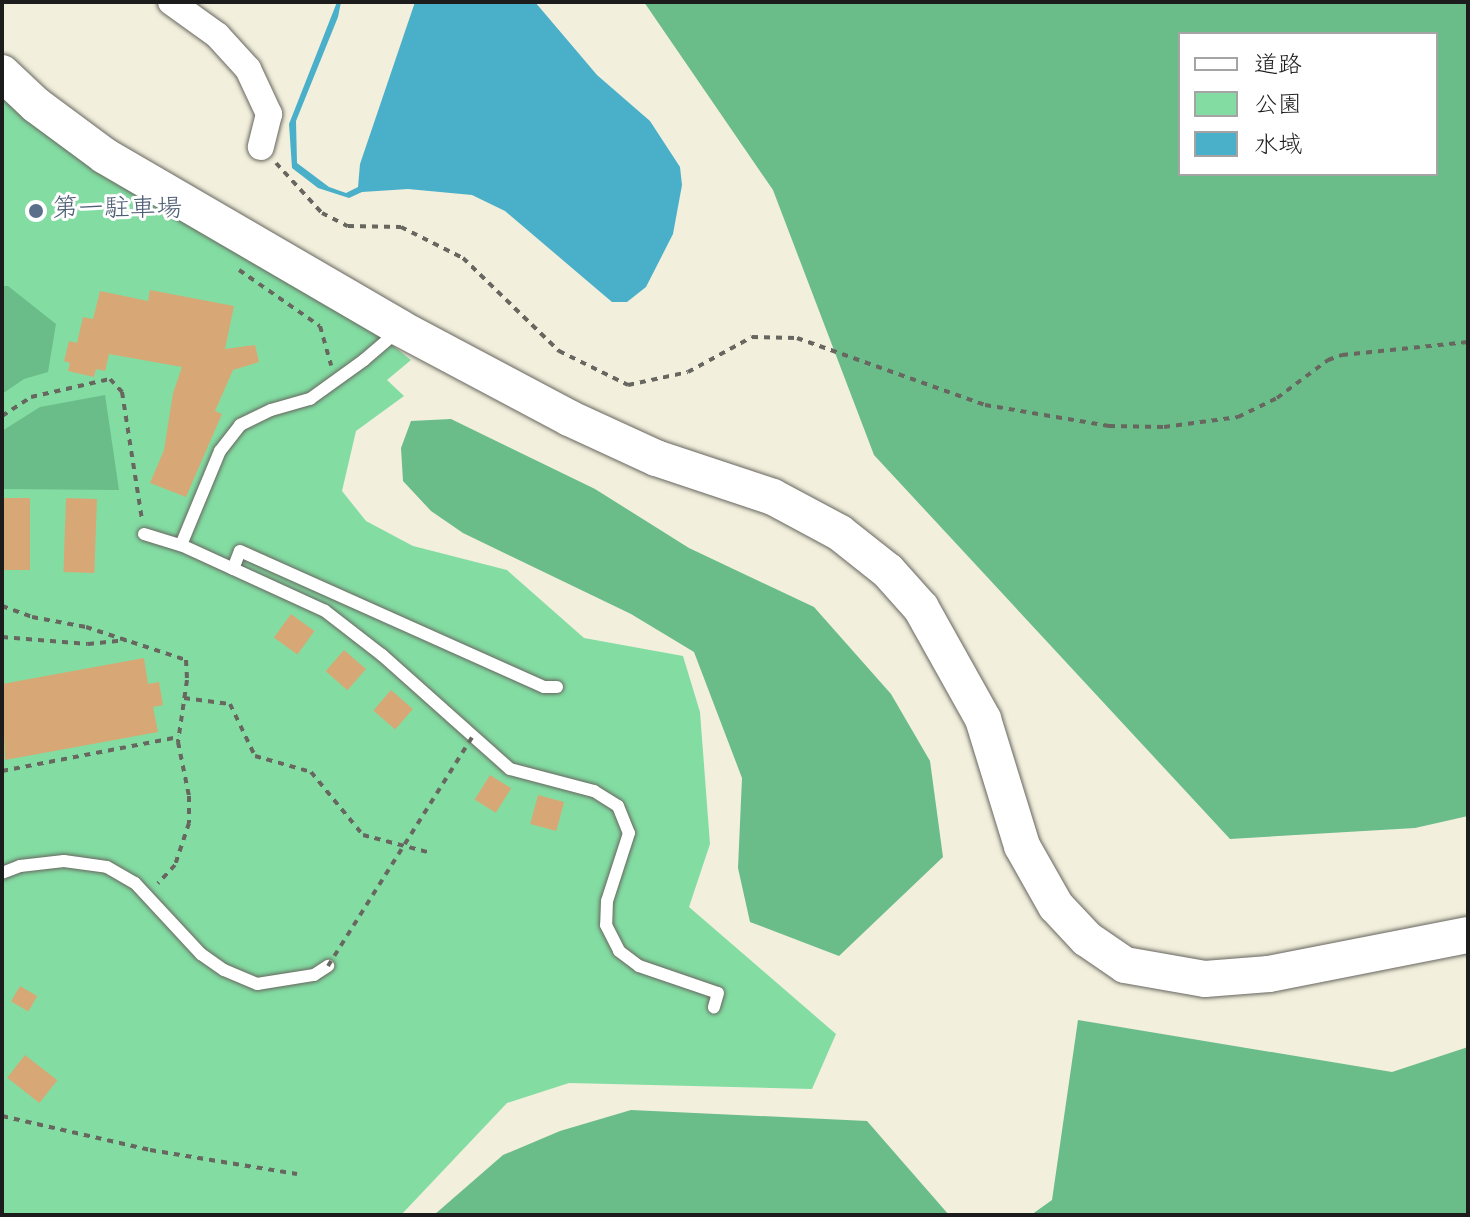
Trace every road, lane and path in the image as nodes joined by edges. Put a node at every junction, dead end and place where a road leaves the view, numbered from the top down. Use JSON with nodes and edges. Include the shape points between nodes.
{"nodes":[{"id":1,"x":171,"y":2,"type":"edge"},
{"id":2,"x":2,"y":73,"type":"edge"},
{"id":3,"x":261,"y":147,"type":"joint"},
{"id":4,"x":234,"y":266,"type":"dead end"},
{"id":5,"x":400,"y":328,"type":"junction"},
{"id":6,"x":1468,"y":342,"type":"edge"},
{"id":7,"x":333,"y":380,"type":"junction"},
{"id":8,"x":2,"y":416,"type":"edge"},
{"id":9,"x":144,"y":534,"type":"joint"},
{"id":10,"x":181,"y":545,"type":"junction"},
{"id":11,"x":233,"y":569,"type":"junction"},
{"id":12,"x":2,"y":606,"type":"edge"},
{"id":13,"x":2,"y":637,"type":"edge"},
{"id":14,"x":130,"y":640,"type":"junction"},
{"id":15,"x":557,"y":687,"type":"dead end"},
{"id":16,"x":184,"y":698,"type":"junction"},
{"id":17,"x":474,"y":734,"type":"junction"},
{"id":18,"x":179,"y":737,"type":"junction"},
{"id":19,"x":2,"y":771,"type":"edge"},
{"id":20,"x":431,"y":853,"type":"dead end"},
{"id":21,"x":2,"y":873,"type":"edge"},
{"id":22,"x":147,"y":895,"type":"junction"},
{"id":23,"x":1468,"y":935,"type":"edge"},
{"id":24,"x":328,"y":966,"type":"joint"},
{"id":25,"x":714,"y":1007,"type":"dead end"},
{"id":26,"x":2,"y":1116,"type":"edge"},
{"id":27,"x":297,"y":1174,"type":"dead end"}],
"edges":[{"from":1,"to":3,"type":"street","via":[[217,35],[248,69],[269,114]]},
{"from":2,"to":5,"type":"street","via":[[105,156]]},
{"from":3,"to":6,"type":"path","via":[[322,213],[348,226],[401,227],[423,235],[463,258],[559,351],[628,385],[688,372],[752,337],[797,338],[985,405],[1109,426],[1164,427],[1238,417],[1342,355]]},
{"from":4,"to":7,"type":"path","via":[[320,326]]},
{"from":5,"to":7,"type":"lane"},
{"from":5,"to":23,"type":"street","via":[[656,458],[773,497],[840,533],[888,571],[921,608],[983,719],[1022,846],[1056,906],[1087,939],[1125,965],[1205,979],[1269,974]]},
{"from":7,"to":10,"type":"lane","via":[[310,399],[240,425],[220,451]]},
{"from":8,"to":9,"type":"path","via":[[31,397],[110,379],[122,392]]},
{"from":9,"to":10,"type":"lane"},
{"from":10,"to":11,"type":"lane"},
{"from":11,"to":15,"type":"lane","via":[[240,551],[544,687]]},
{"from":11,"to":17,"type":"lane","via":[[325,611]]},
{"from":12,"to":14,"type":"path"},
{"from":13,"to":14,"type":"path","via":[[88,644]]},
{"from":14,"to":16,"type":"path","via":[[186,660]]},
{"from":16,"to":18,"type":"path"},
{"from":16,"to":20,"type":"path","via":[[230,704],[255,756],[311,772],[363,835]]},
{"from":17,"to":24,"type":"path","bridge":true},
{"from":17,"to":25,"type":"lane","via":[[510,769],[594,791],[618,806],[629,833],[607,901],[606,925],[619,951],[639,966],[718,993]]},
{"from":18,"to":19,"type":"path"},
{"from":18,"to":22,"type":"path","via":[[189,823],[175,865]]},
{"from":21,"to":22,"type":"lane","via":[[64,861],[107,867]]},
{"from":22,"to":24,"type":"lane","via":[[201,954],[257,984],[314,975]]},
{"from":26,"to":27,"type":"path","via":[[150,1150]]}]}
